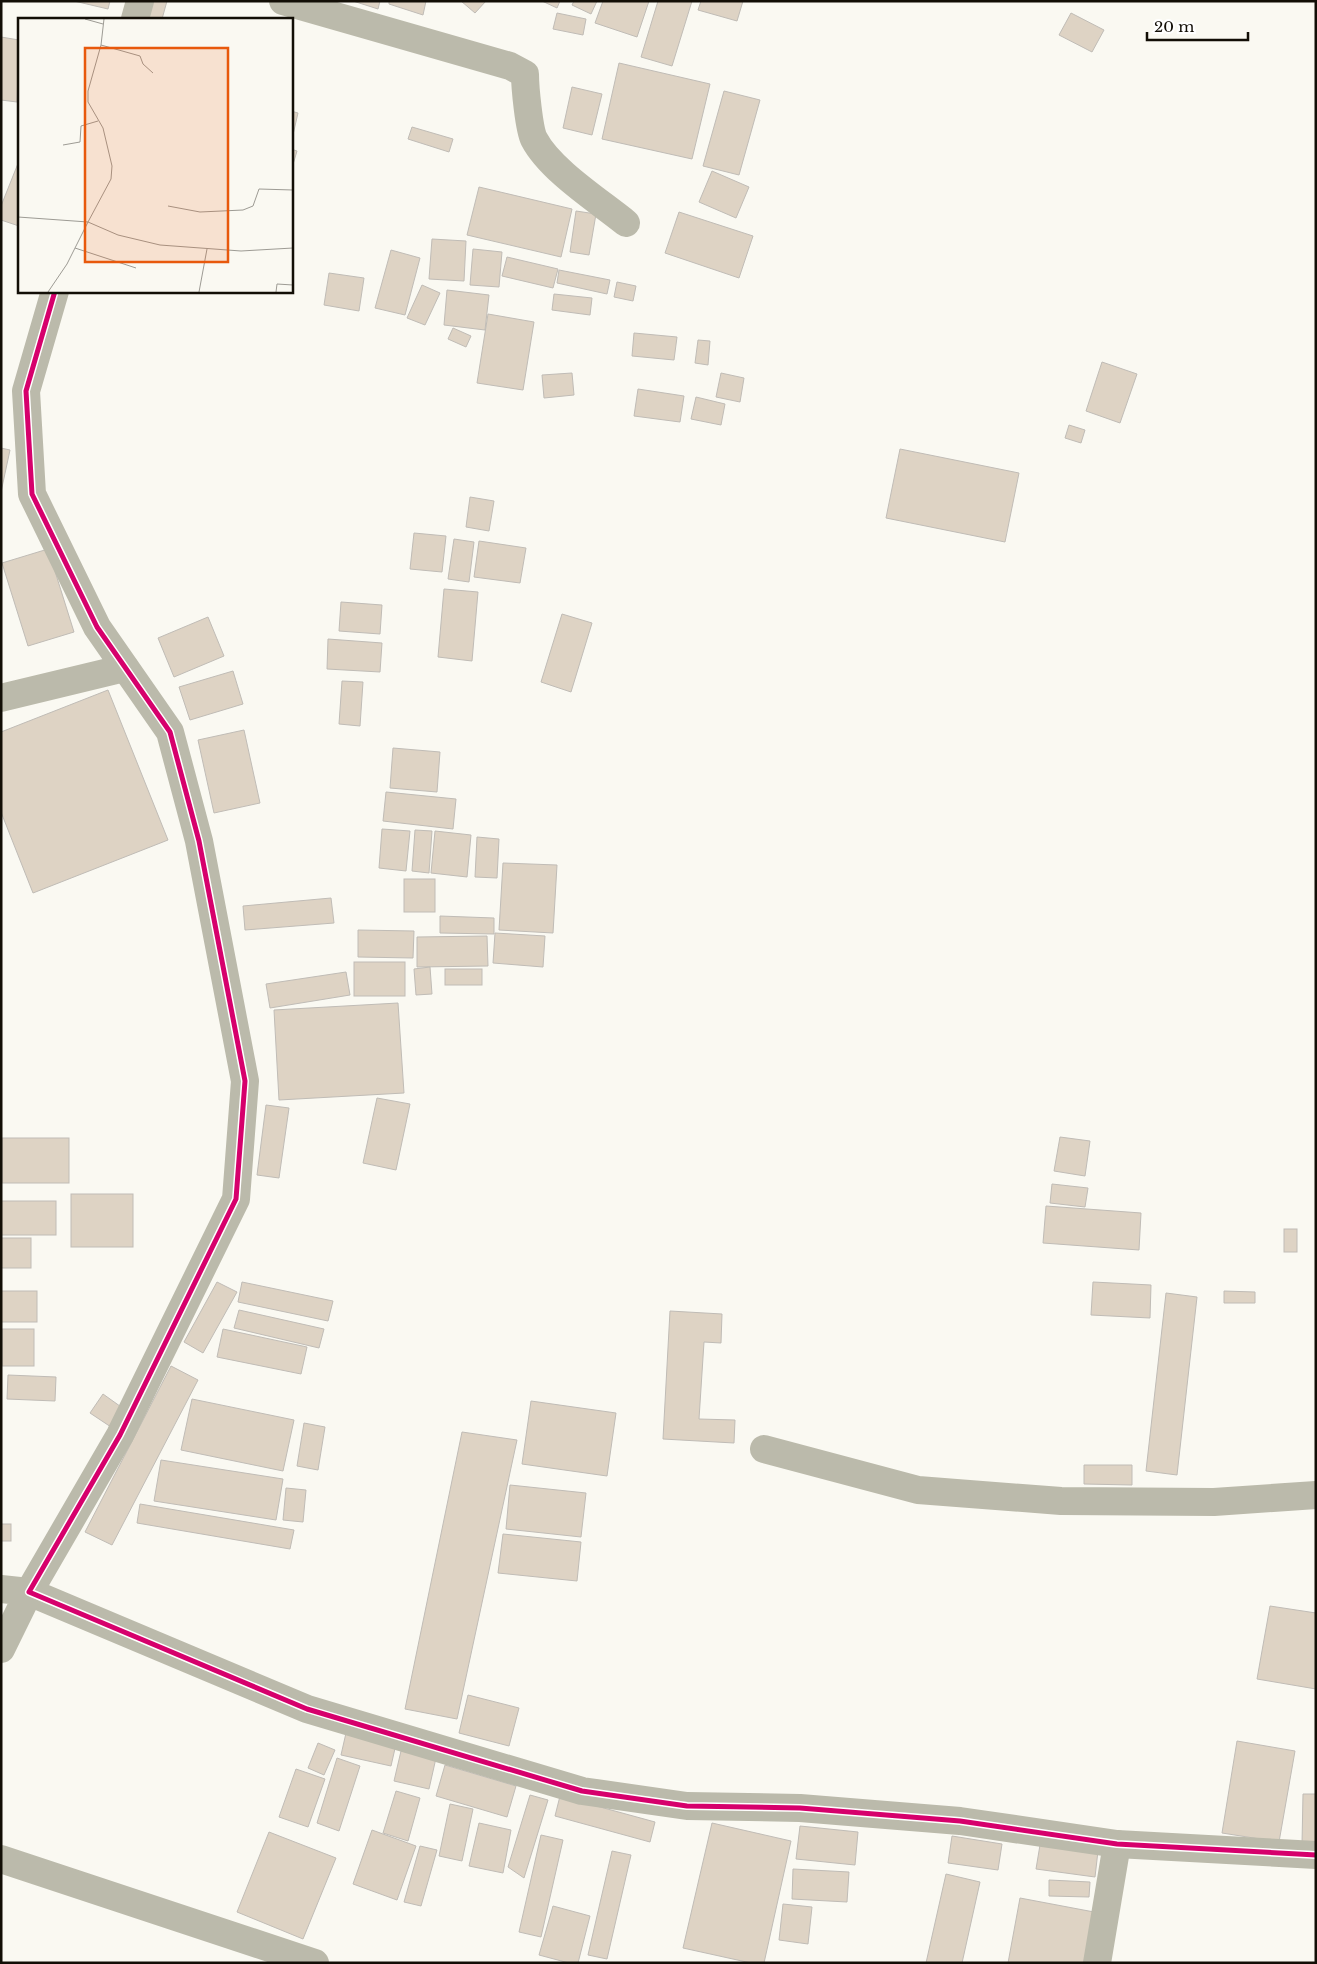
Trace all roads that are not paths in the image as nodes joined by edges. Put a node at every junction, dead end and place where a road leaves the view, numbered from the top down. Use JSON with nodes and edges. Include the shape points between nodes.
{"nodes":[{"id":1,"x":140,"y":1,"type":"edge"},
{"id":2,"x":283,"y":1,"type":"edge"},
{"id":3,"x":135,"y":18,"type":"edge"},
{"id":4,"x":626,"y":223,"type":"dead end"},
{"id":5,"x":55,"y":292,"type":"edge"},
{"id":6,"x":125,"y":668,"type":"junction"},
{"id":7,"x":1,"y":698,"type":"edge"},
{"id":8,"x":764,"y":1449,"type":"dead end"},
{"id":9,"x":1316,"y":1495,"type":"edge"},
{"id":10,"x":1,"y":1589,"type":"edge"},
{"id":11,"x":29,"y":1592,"type":"junction"},
{"id":12,"x":1,"y":1649,"type":"edge"},
{"id":13,"x":1117,"y":1844,"type":"junction"},
{"id":14,"x":1316,"y":1855,"type":"edge"},
{"id":15,"x":1,"y":1859,"type":"edge"},
{"id":16,"x":315,"y":1963,"type":"edge"},
{"id":17,"x":1097,"y":1963,"type":"edge"}],
"edges":[{"from":1,"to":3,"type":"street"},
{"from":2,"to":4,"type":"street","via":[[510,66],[525,74],[534,138],[554,165]]},
{"from":5,"to":6,"type":"street","via":[[26,392],[32,494],[97,627]]},
{"from":6,"to":7,"type":"street"},
{"from":6,"to":11,"type":"street","via":[[170,732],[199,841],[245,1081],[236,1199],[120,1435]]},
{"from":8,"to":9,"type":"street","via":[[918,1490],[1090,1501],[1214,1502]]},
{"from":10,"to":11,"type":"street"},
{"from":11,"to":12,"type":"street"},
{"from":11,"to":13,"type":"street","via":[[306,1709],[582,1792],[687,1806],[800,1808],[960,1821]]},
{"from":13,"to":14,"type":"street"},
{"from":13,"to":17,"type":"street"},
{"from":15,"to":16,"type":"street"}]}
